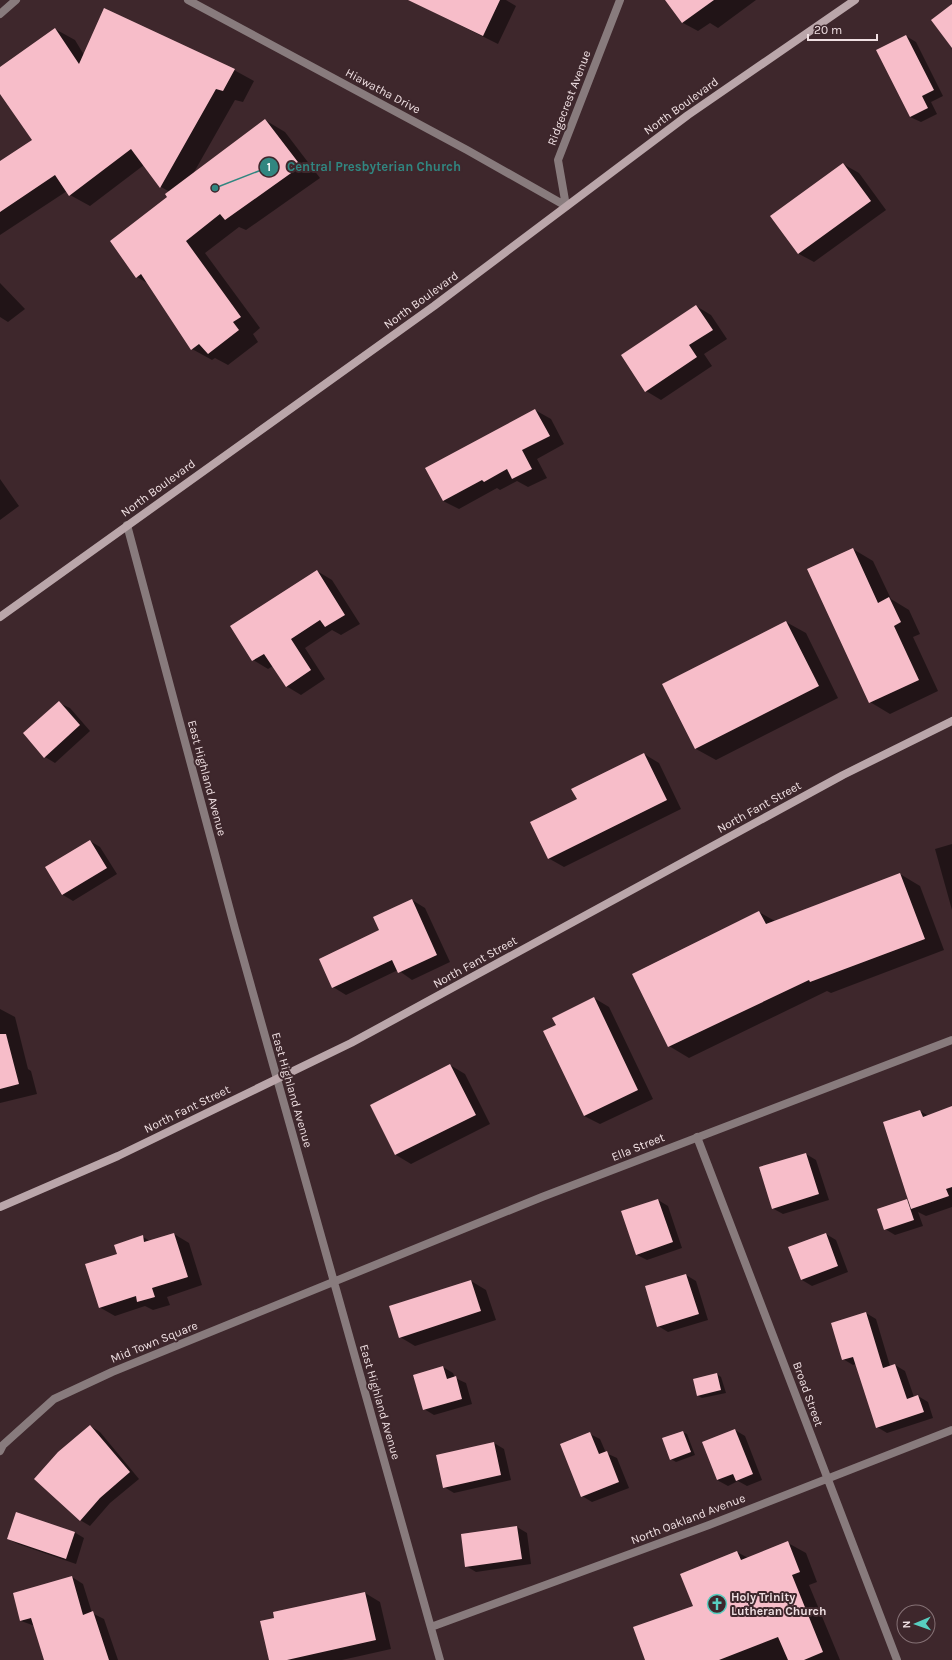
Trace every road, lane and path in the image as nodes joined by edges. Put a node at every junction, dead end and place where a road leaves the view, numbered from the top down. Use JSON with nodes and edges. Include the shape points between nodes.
{"nodes":[{"id":1,"x":16,"y":0,"type":"edge"},
{"id":2,"x":188,"y":0,"type":"edge"},
{"id":3,"x":620,"y":0,"type":"edge"},
{"id":4,"x":855,"y":0,"type":"edge"},
{"id":5,"x":0,"y":14,"type":"edge"},
{"id":6,"x":566,"y":206,"type":"junction"},
{"id":7,"x":127,"y":525,"type":"junction"},
{"id":8,"x":0,"y":617,"type":"edge"},
{"id":9,"x":952,"y":721,"type":"edge"},
{"id":10,"x":952,"y":1040,"type":"edge"},
{"id":11,"x":277,"y":1079,"type":"junction"},
{"id":12,"x":697,"y":1137,"type":"junction"},
{"id":13,"x":0,"y":1207,"type":"edge"},
{"id":14,"x":334,"y":1283,"type":"junction"},
{"id":15,"x":952,"y":1430,"type":"edge"},
{"id":16,"x":0,"y":1451,"type":"edge"},
{"id":17,"x":826,"y":1479,"type":"junction"},
{"id":18,"x":431,"y":1627,"type":"junction"},
{"id":19,"x":440,"y":1660,"type":"edge"},
{"id":20,"x":897,"y":1660,"type":"edge"}],
"edges":[{"from":1,"to":5,"type":"street"},
{"from":2,"to":6,"type":"street","name":"Hiawatha Drive"},
{"from":3,"to":6,"type":"street","name":"Ridgecrest Avenue","via":[[558,160]]},
{"from":4,"to":6,"type":"main road","name":"North Boulevard","via":[[688,115]]},
{"from":6,"to":7,"type":"main road","name":"North Boulevard","via":[[434,306]]},
{"from":7,"to":8,"type":"main road","name":"North Boulevard"},
{"from":7,"to":11,"type":"street","name":"East Highland Avenue"},
{"from":9,"to":11,"type":"main road","name":"North Fant Street","via":[[836,779],[351,1043]]},
{"from":10,"to":12,"type":"street","name":"Ella Street"},
{"from":11,"to":13,"type":"main road","name":"North Fant Street","via":[[118,1156]]},
{"from":11,"to":14,"type":"street","name":"East Highland Avenue"},
{"from":12,"to":14,"type":"street","name":"Ella Street"},
{"from":12,"to":17,"type":"street","name":"Broad Street"},
{"from":14,"to":16,"type":"street","name":"Mid Town Square","via":[[112,1372],[54,1399],[3,1445]]},
{"from":14,"to":18,"type":"street","name":"East Highland Avenue"},
{"from":15,"to":17,"type":"street","name":"North Oakland Avenue"},
{"from":17,"to":18,"type":"street","name":"North Oakland Avenue","via":[[709,1525]]},
{"from":17,"to":20,"type":"street","name":"Broad Street","via":[[854,1544]]},
{"from":18,"to":19,"type":"street","name":"East Highland Avenue"}]}
